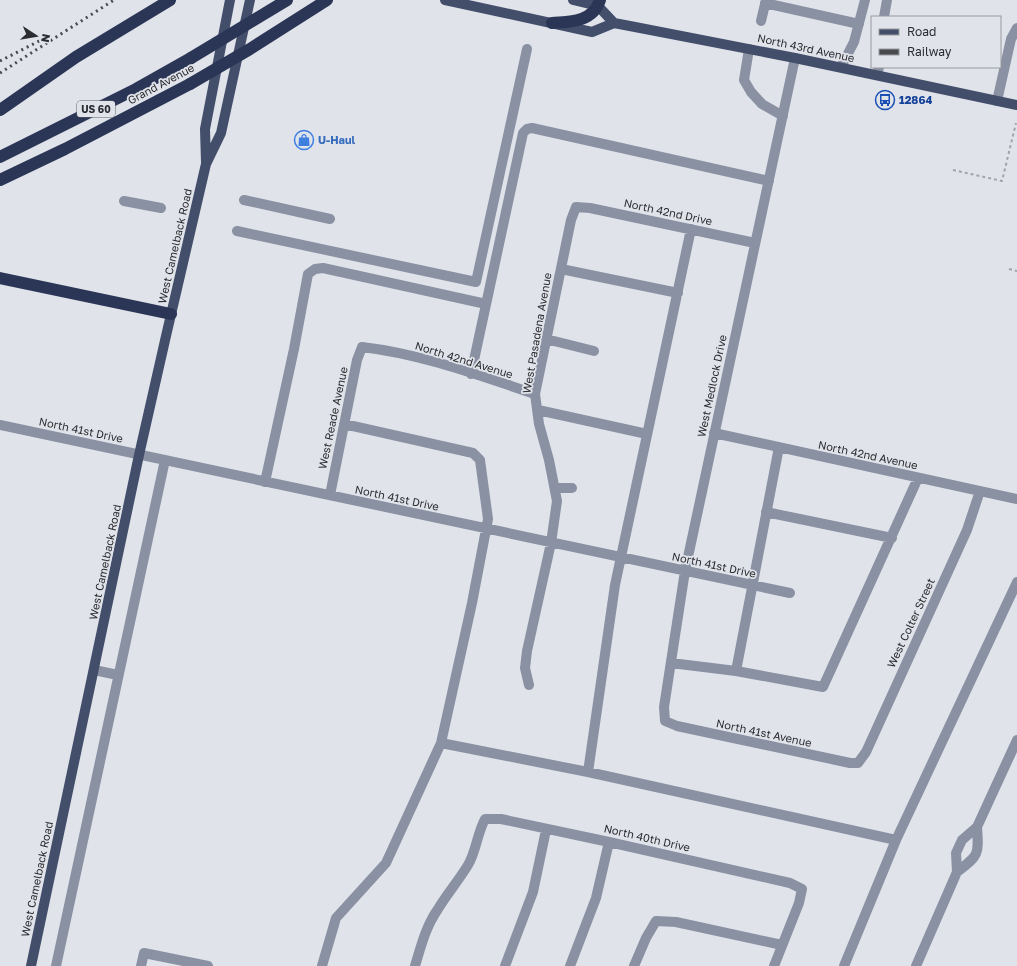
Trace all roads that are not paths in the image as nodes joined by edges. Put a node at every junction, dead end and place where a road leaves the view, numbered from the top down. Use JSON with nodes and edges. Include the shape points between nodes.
{"nodes":[{"id":1,"x":155,"y":0,"type":"edge"},
{"id":2,"x":170,"y":0,"type":"edge"},
{"id":3,"x":230,"y":0,"type":"edge"},
{"id":4,"x":250,"y":0,"type":"edge"},
{"id":5,"x":287,"y":0,"type":"edge"},
{"id":6,"x":327,"y":0,"type":"edge"},
{"id":7,"x":445,"y":0,"type":"edge"},
{"id":8,"x":573,"y":0,"type":"edge"},
{"id":9,"x":865,"y":0,"type":"edge"},
{"id":10,"x":887,"y":0,"type":"edge"},
{"id":11,"x":765,"y":1,"type":"edge"},
{"id":12,"x":599,"y":3,"type":"edge"},
{"id":13,"x":884,"y":16,"type":"edge"},
{"id":14,"x":135,"y":20,"type":"junction"},
{"id":15,"x":760,"y":21,"type":"dead end"},
{"id":16,"x":614,"y":23,"type":"junction"},
{"id":17,"x":552,"y":24,"type":"junction"},
{"id":18,"x":859,"y":24,"type":"junction"},
{"id":19,"x":1017,"y":28,"type":"edge"},
{"id":20,"x":527,"y":49,"type":"dead end"},
{"id":21,"x":749,"y":49,"type":"junction"},
{"id":22,"x":795,"y":58,"type":"junction"},
{"id":23,"x":841,"y":67,"type":"junction"},
{"id":24,"x":878,"y":71,"type":"edge"},
{"id":25,"x":997,"y":101,"type":"junction"},
{"id":26,"x":1017,"y":105,"type":"edge"},
{"id":27,"x":0,"y":110,"type":"edge"},
{"id":28,"x":783,"y":116,"type":"junction"},
{"id":29,"x":0,"y":158,"type":"edge"},
{"id":30,"x":206,"y":164,"type":"junction"},
{"id":31,"x":0,"y":180,"type":"edge"},
{"id":32,"x":769,"y":181,"type":"junction"},
{"id":33,"x":244,"y":200,"type":"dead end"},
{"id":34,"x":124,"y":201,"type":"dead end"},
{"id":35,"x":576,"y":207,"type":"joint"},
{"id":36,"x":161,"y":208,"type":"dead end"},
{"id":37,"x":330,"y":219,"type":"dead end"},
{"id":38,"x":691,"y":229,"type":"junction"},
{"id":39,"x":238,"y":231,"type":"dead end"},
{"id":40,"x":755,"y":243,"type":"junction"},
{"id":41,"x":561,"y":269,"type":"junction"},
{"id":42,"x":0,"y":278,"type":"edge"},
{"id":43,"x":678,"y":293,"type":"junction"},
{"id":44,"x":486,"y":304,"type":"junction"},
{"id":45,"x":171,"y":314,"type":"junction"},
{"id":46,"x":546,"y":339,"type":"junction"},
{"id":47,"x":362,"y":347,"type":"joint"},
{"id":48,"x":594,"y":351,"type":"dead end"},
{"id":49,"x":471,"y":374,"type":"junction"},
{"id":50,"x":535,"y":394,"type":"junction"},
{"id":51,"x":538,"y":410,"type":"junction"},
{"id":52,"x":344,"y":424,"type":"junction"},
{"id":53,"x":0,"y":425,"type":"edge"},
{"id":54,"x":714,"y":433,"type":"junction"},
{"id":55,"x":647,"y":434,"type":"junction"},
{"id":56,"x":779,"y":447,"type":"junction"},
{"id":57,"x":139,"y":455,"type":"junction"},
{"id":58,"x":165,"y":460,"type":"junction"},
{"id":59,"x":918,"y":478,"type":"junction"},
{"id":60,"x":265,"y":482,"type":"junction"},
{"id":61,"x":555,"y":488,"type":"junction"},
{"id":62,"x":572,"y":488,"type":"dead end"},
{"id":63,"x":980,"y":491,"type":"junction"},
{"id":64,"x":330,"y":495,"type":"junction"},
{"id":65,"x":1017,"y":499,"type":"edge"},
{"id":66,"x":766,"y":512,"type":"junction"},
{"id":67,"x":487,"y":529,"type":"junction"},
{"id":68,"x":892,"y":538,"type":"junction"},
{"id":69,"x":551,"y":542,"type":"junction"},
{"id":70,"x":621,"y":557,"type":"junction"},
{"id":71,"x":685,"y":571,"type":"junction"},
{"id":72,"x":1017,"y":582,"type":"edge"},
{"id":73,"x":753,"y":586,"type":"junction"},
{"id":74,"x":790,"y":594,"type":"dead end"},
{"id":75,"x":671,"y":663,"type":"junction"},
{"id":76,"x":94,"y":670,"type":"junction"},
{"id":77,"x":736,"y":671,"type":"junction"},
{"id":78,"x":118,"y":675,"type":"junction"},
{"id":79,"x":529,"y":685,"type":"dead end"},
{"id":80,"x":665,"y":721,"type":"joint"},
{"id":81,"x":1017,"y":740,"type":"edge"},
{"id":82,"x":441,"y":743,"type":"junction"},
{"id":83,"x":858,"y":763,"type":"joint"},
{"id":84,"x":588,"y":772,"type":"junction"},
{"id":85,"x":977,"y":827,"type":"junction"},
{"id":86,"x":546,"y":830,"type":"junction"},
{"id":87,"x":896,"y":840,"type":"junction"},
{"id":88,"x":609,"y":842,"type":"junction"},
{"id":89,"x":957,"y":872,"type":"junction"},
{"id":90,"x":782,"y":945,"type":"junction"},
{"id":91,"x":31,"y":966,"type":"edge"},
{"id":92,"x":56,"y":966,"type":"edge"},
{"id":93,"x":141,"y":966,"type":"edge"},
{"id":94,"x":208,"y":966,"type":"edge"},
{"id":95,"x":322,"y":966,"type":"edge"},
{"id":96,"x":415,"y":966,"type":"edge"},
{"id":97,"x":505,"y":966,"type":"edge"},
{"id":98,"x":570,"y":966,"type":"edge"},
{"id":99,"x":634,"y":966,"type":"edge"},
{"id":100,"x":774,"y":966,"type":"edge"},
{"id":101,"x":844,"y":966,"type":"edge"},
{"id":102,"x":916,"y":966,"type":"edge"}],
"edges":[{"from":1,"to":14,"type":"highway"},
{"from":2,"to":14,"type":"highway"},
{"from":3,"to":30,"type":"main road","name":"West Camelback Road","via":[[205,129]]},
{"from":4,"to":30,"type":"main road","name":"West Camelback Road","via":[[221,133]]},
{"from":5,"to":29,"type":"highway","name":"Grand Avenue","number":"US 60","bridge":true,"via":[[136,89]]},
{"from":6,"to":31,"type":"highway","name":"Grand Avenue","number":"US 60","bridge":true,"via":[[250,50],[190,84]]},
{"from":7,"to":17,"type":"main road"},
{"from":8,"to":12,"type":"main road"},
{"from":9,"to":18,"type":"street"},
{"from":10,"to":13,"type":"street"},
{"from":11,"to":15,"type":"street"},
{"from":11,"to":18,"type":"street"},
{"from":12,"to":16,"type":"main road"},
{"from":12,"to":17,"type":"highway","via":[[585,18]]},
{"from":14,"to":27,"type":"highway"},
{"from":16,"to":17,"type":"main road","via":[[592,32]]},
{"from":16,"to":21,"type":"main road","name":"North 43rd Avenue"},
{"from":18,"to":23,"type":"street","via":[[854,42]]},
{"from":19,"to":25,"type":"street","via":[[1011,39]]},
{"from":20,"to":39,"type":"street","via":[[476,282]]},
{"from":21,"to":22,"type":"main road","name":"North 43rd Avenue"},
{"from":21,"to":28,"type":"street","via":[[744,80],[762,104]]},
{"from":22,"to":23,"type":"main road","name":"North 43rd Avenue"},
{"from":22,"to":28,"type":"street","name":"West Medlock Drive"},
{"from":23,"to":24,"type":"main road","name":"North 43rd Avenue"},
{"from":24,"to":25,"type":"main road","name":"North 43rd Avenue"},
{"from":25,"to":26,"type":"main road","name":"North 43rd Avenue"},
{"from":28,"to":32,"type":"street","name":"West Medlock Drive"},
{"from":30,"to":45,"type":"main road","name":"West Camelback Road"},
{"from":32,"to":40,"type":"street","name":"West Medlock Drive"},
{"from":32,"to":44,"type":"street","via":[[532,128],[527,129],[523,133]]},
{"from":33,"to":37,"type":"street"},
{"from":34,"to":36,"type":"street"},
{"from":35,"to":38,"type":"street","name":"North 42nd Drive"},
{"from":35,"to":41,"type":"street","name":"West Pasadena Avenue"},
{"from":38,"to":40,"type":"street","name":"North 42nd Drive"},
{"from":38,"to":43,"type":"street"},
{"from":40,"to":54,"type":"street","name":"West Medlock Drive"},
{"from":41,"to":43,"type":"street"},
{"from":41,"to":46,"type":"street","name":"West Pasadena Avenue"},
{"from":42,"to":45,"type":"highway"},
{"from":43,"to":55,"type":"street"},
{"from":44,"to":49,"type":"street"},
{"from":44,"to":60,"type":"street","via":[[323,268],[315,269],[308,274]]},
{"from":45,"to":57,"type":"main road","name":"West Camelback Road"},
{"from":46,"to":48,"type":"street"},
{"from":46,"to":50,"type":"street","name":"West Pasadena Avenue"},
{"from":47,"to":49,"type":"street","name":"North 42nd Avenue","via":[[431,360]]},
{"from":47,"to":52,"type":"street","name":"West Reade Avenue"},
{"from":49,"to":50,"type":"street","name":"North 42nd Avenue"},
{"from":50,"to":51,"type":"street","name":"West Pasadena Avenue"},
{"from":51,"to":55,"type":"street"},
{"from":51,"to":61,"type":"street","name":"West Pasadena Avenue","via":[[539,424]]},
{"from":52,"to":64,"type":"street","name":"West Reade Avenue"},
{"from":52,"to":67,"type":"street","via":[[473,453],[480,460],[488,508]]},
{"from":53,"to":57,"type":"street","name":"North 41st Drive"},
{"from":54,"to":56,"type":"street","name":"North 42nd Avenue"},
{"from":54,"to":71,"type":"street","name":"West Medlock Drive"},
{"from":55,"to":70,"type":"street"},
{"from":56,"to":59,"type":"street","name":"North 42nd Avenue"},
{"from":56,"to":66,"type":"street"},
{"from":57,"to":58,"type":"street","name":"North 41st Drive"},
{"from":57,"to":76,"type":"main road","name":"West Camelback Road"},
{"from":58,"to":60,"type":"street","name":"North 41st Drive"},
{"from":58,"to":78,"type":"street"},
{"from":59,"to":63,"type":"street","name":"North 42nd Avenue"},
{"from":59,"to":68,"type":"street"},
{"from":60,"to":64,"type":"street","name":"North 41st Drive"},
{"from":61,"to":62,"type":"street"},
{"from":61,"to":69,"type":"street","name":"West Pasadena Avenue","via":[[557,501]]},
{"from":63,"to":65,"type":"street","name":"North 42nd Avenue"},
{"from":63,"to":83,"type":"street","name":"West Colter Street","via":[[967,530],[866,752]]},
{"from":64,"to":67,"type":"street","name":"North 41st Drive"},
{"from":66,"to":68,"type":"street"},
{"from":66,"to":73,"type":"street"},
{"from":67,"to":69,"type":"street","name":"North 41st Drive"},
{"from":67,"to":82,"type":"street"},
{"from":68,"to":77,"type":"street","via":[[823,687]]},
{"from":69,"to":70,"type":"street","name":"North 41st Drive"},
{"from":69,"to":79,"type":"street","name":"West Pasadena Avenue","via":[[527,651],[525,668]]},
{"from":70,"to":71,"type":"street","name":"North 41st Drive"},
{"from":70,"to":84,"type":"street"},
{"from":71,"to":73,"type":"street","name":"North 41st Drive"},
{"from":71,"to":75,"type":"street","name":"West Medlock Drive"},
{"from":72,"to":87,"type":"street"},
{"from":73,"to":74,"type":"street","name":"North 41st Drive"},
{"from":73,"to":77,"type":"street"},
{"from":75,"to":77,"type":"street"},
{"from":75,"to":80,"type":"street","name":"West Medlock Drive","via":[[664,707]]},
{"from":76,"to":78,"type":"street"},
{"from":76,"to":91,"type":"main road","name":"West Camelback Road"},
{"from":78,"to":92,"type":"street"},
{"from":80,"to":83,"type":"street","name":"North 41st Avenue","via":[[684,728],[850,764]]},
{"from":81,"to":85,"type":"street"},
{"from":82,"to":84,"type":"street"},
{"from":82,"to":95,"type":"street","via":[[386,863],[336,918]]},
{"from":84,"to":87,"type":"street"},
{"from":85,"to":89,"type":"street","via":[[962,840],[956,853]]},
{"from":85,"to":89,"type":"street","via":[[978,848],[972,860]]},
{"from":86,"to":88,"type":"street","name":"North 40th Drive"},
{"from":86,"to":96,"type":"street","name":"North 40th Drive","via":[[501,819],[484,819],[468,864],[428,927]]},
{"from":86,"to":97,"type":"street","via":[[533,892]]},
{"from":87,"to":101,"type":"street"},
{"from":88,"to":90,"type":"street","name":"North 40th Drive","via":[[790,883],[802,890]]},
{"from":88,"to":98,"type":"street","via":[[596,898]]},
{"from":89,"to":102,"type":"street"},
{"from":90,"to":99,"type":"street","via":[[676,922],[656,921]]},
{"from":90,"to":100,"type":"street"},
{"from":93,"to":94,"type":"street","via":[[144,953]]}]}
